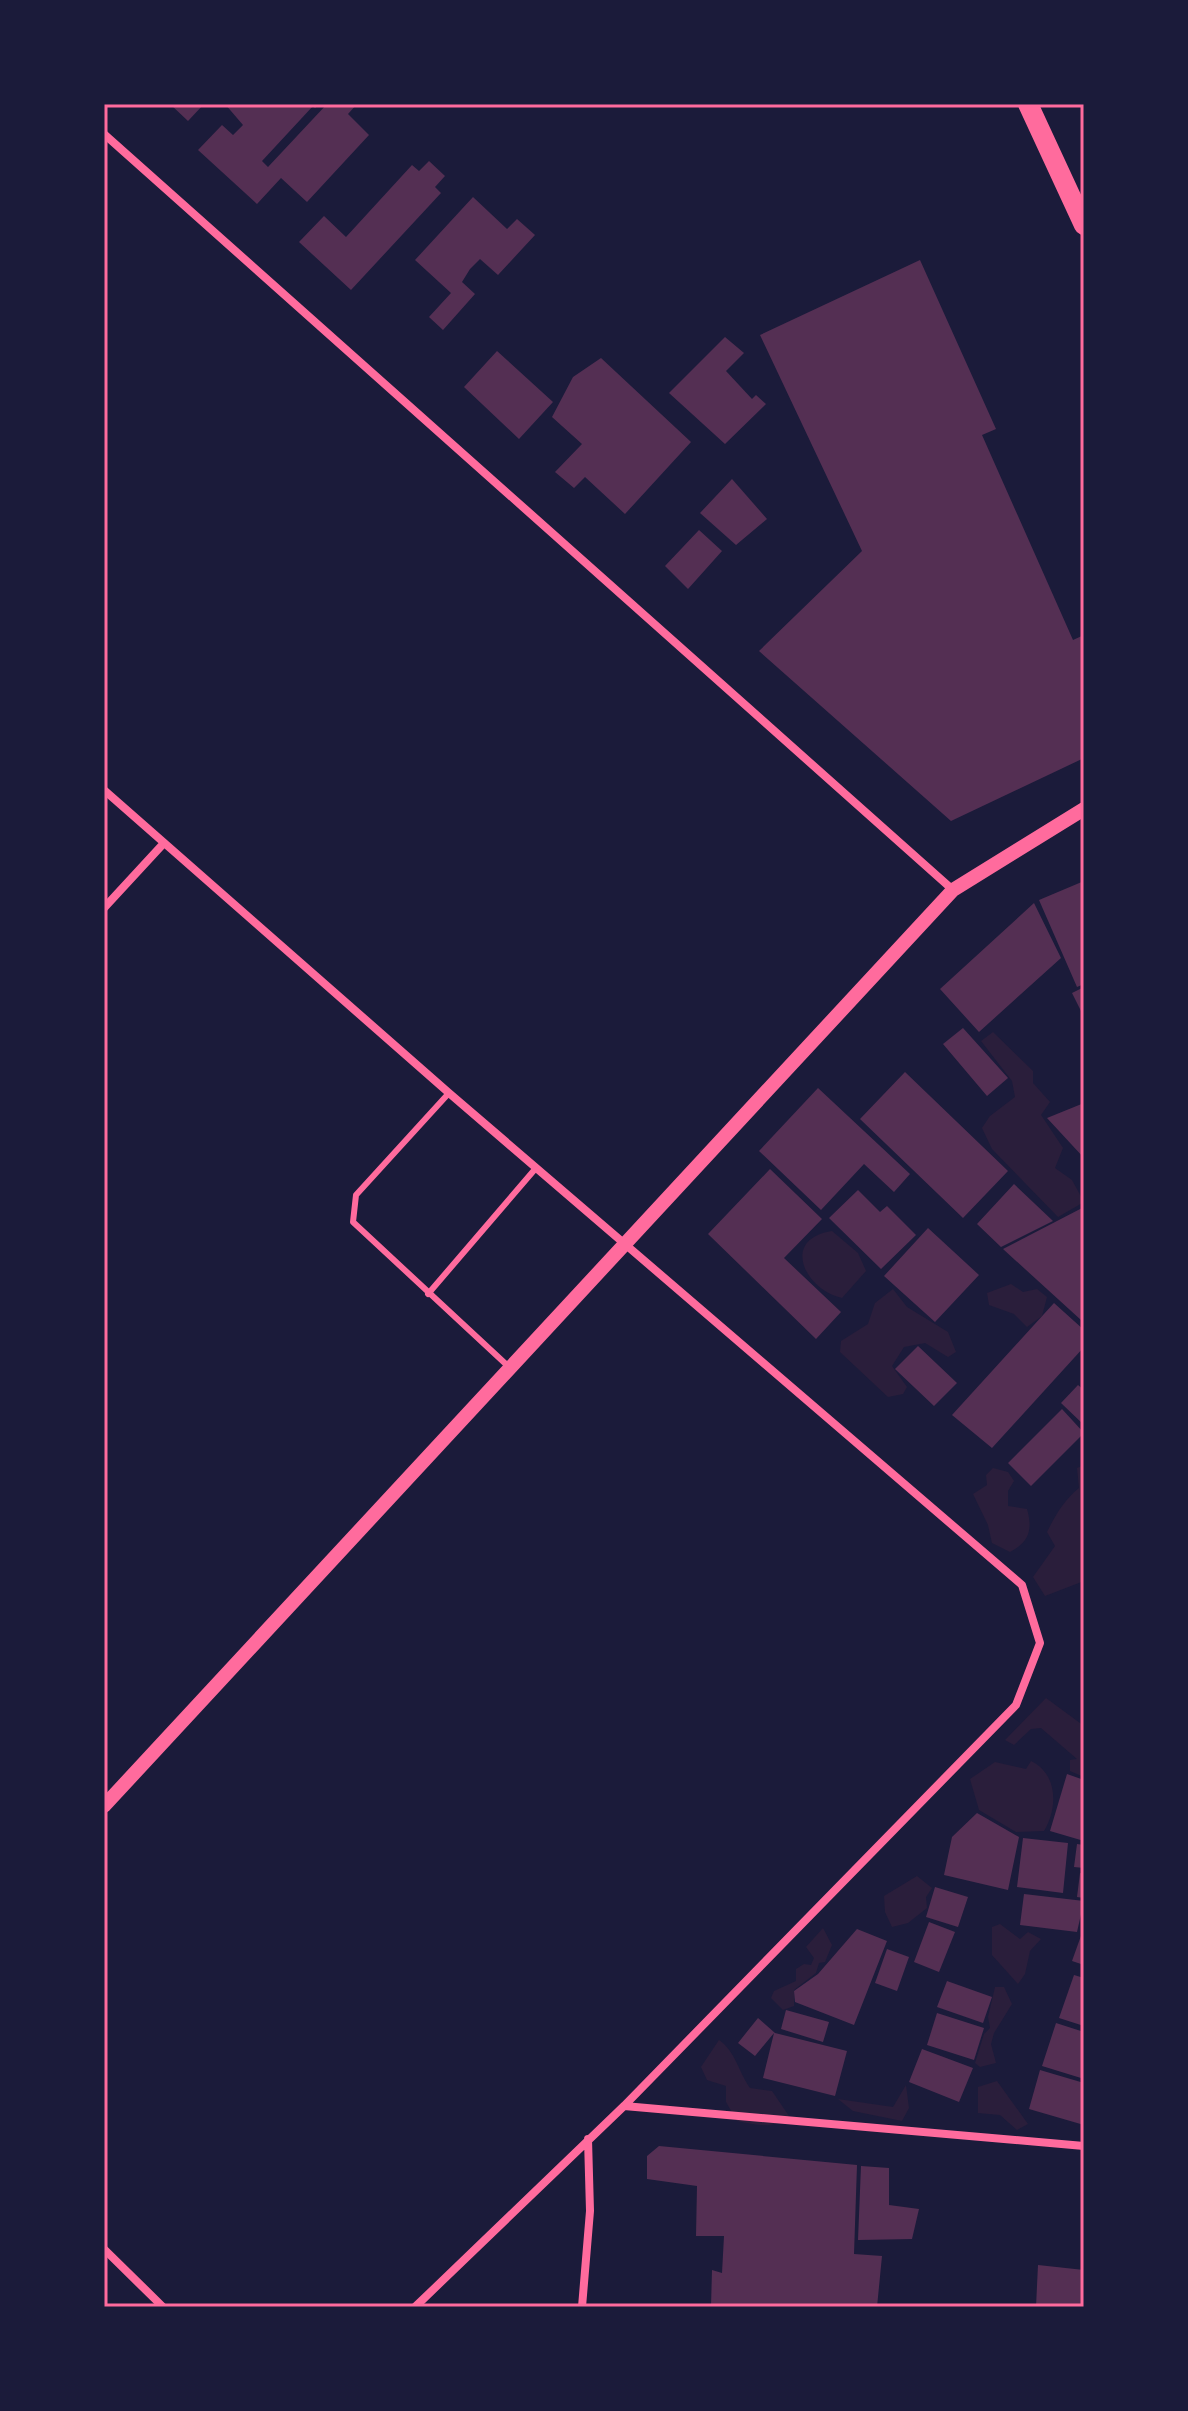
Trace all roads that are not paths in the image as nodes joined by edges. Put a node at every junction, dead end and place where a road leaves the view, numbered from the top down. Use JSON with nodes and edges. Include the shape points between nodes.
{"nodes":[{"id":1,"x":1028,"y":104,"type":"edge"},
{"id":2,"x":104,"y":134,"type":"edge"},
{"id":3,"x":1084,"y":225,"type":"edge"},
{"id":4,"x":104,"y":790,"type":"edge"},
{"id":5,"x":1084,"y":809,"type":"edge"},
{"id":6,"x":164,"y":843,"type":"junction"},
{"id":7,"x":953,"y":890,"type":"junction"},
{"id":8,"x":104,"y":908,"type":"edge"},
{"id":9,"x":449,"y":1093,"type":"junction"},
{"id":10,"x":536,"y":1168,"type":"junction"},
{"id":11,"x":626,"y":1243,"type":"junction"},
{"id":12,"x":428,"y":1294,"type":"junction"},
{"id":13,"x":509,"y":1367,"type":"junction"},
{"id":14,"x":104,"y":1806,"type":"edge"},
{"id":15,"x":624,"y":2106,"type":"junction"},
{"id":16,"x":588,"y":2139,"type":"junction"},
{"id":17,"x":1084,"y":2146,"type":"edge"},
{"id":18,"x":104,"y":2249,"type":"edge"},
{"id":19,"x":163,"y":2307,"type":"edge"},
{"id":20,"x":415,"y":2307,"type":"edge"},
{"id":21,"x":582,"y":2307,"type":"edge"}],
"edges":[{"from":1,"to":3,"type":"main road"},
{"from":2,"to":7,"type":"street"},
{"from":4,"to":6,"type":"street"},
{"from":5,"to":7,"type":"street"},
{"from":6,"to":8,"type":"street"},
{"from":6,"to":9,"type":"street"},
{"from":7,"to":11,"type":"street"},
{"from":9,"to":10,"type":"street"},
{"from":9,"to":12,"type":"lane","via":[[352,1202],[353,1222]]},
{"from":10,"to":11,"type":"street"},
{"from":10,"to":12,"type":"lane"},
{"from":11,"to":13,"type":"street"},
{"from":11,"to":15,"type":"street","via":[[1022,1585],[1040,1643],[1016,1705]]},
{"from":12,"to":13,"type":"lane"},
{"from":13,"to":14,"type":"street"},
{"from":15,"to":16,"type":"street"},
{"from":15,"to":17,"type":"street"},
{"from":16,"to":20,"type":"street"},
{"from":16,"to":21,"type":"street","via":[[590,2211]]},
{"from":18,"to":19,"type":"street"}]}
